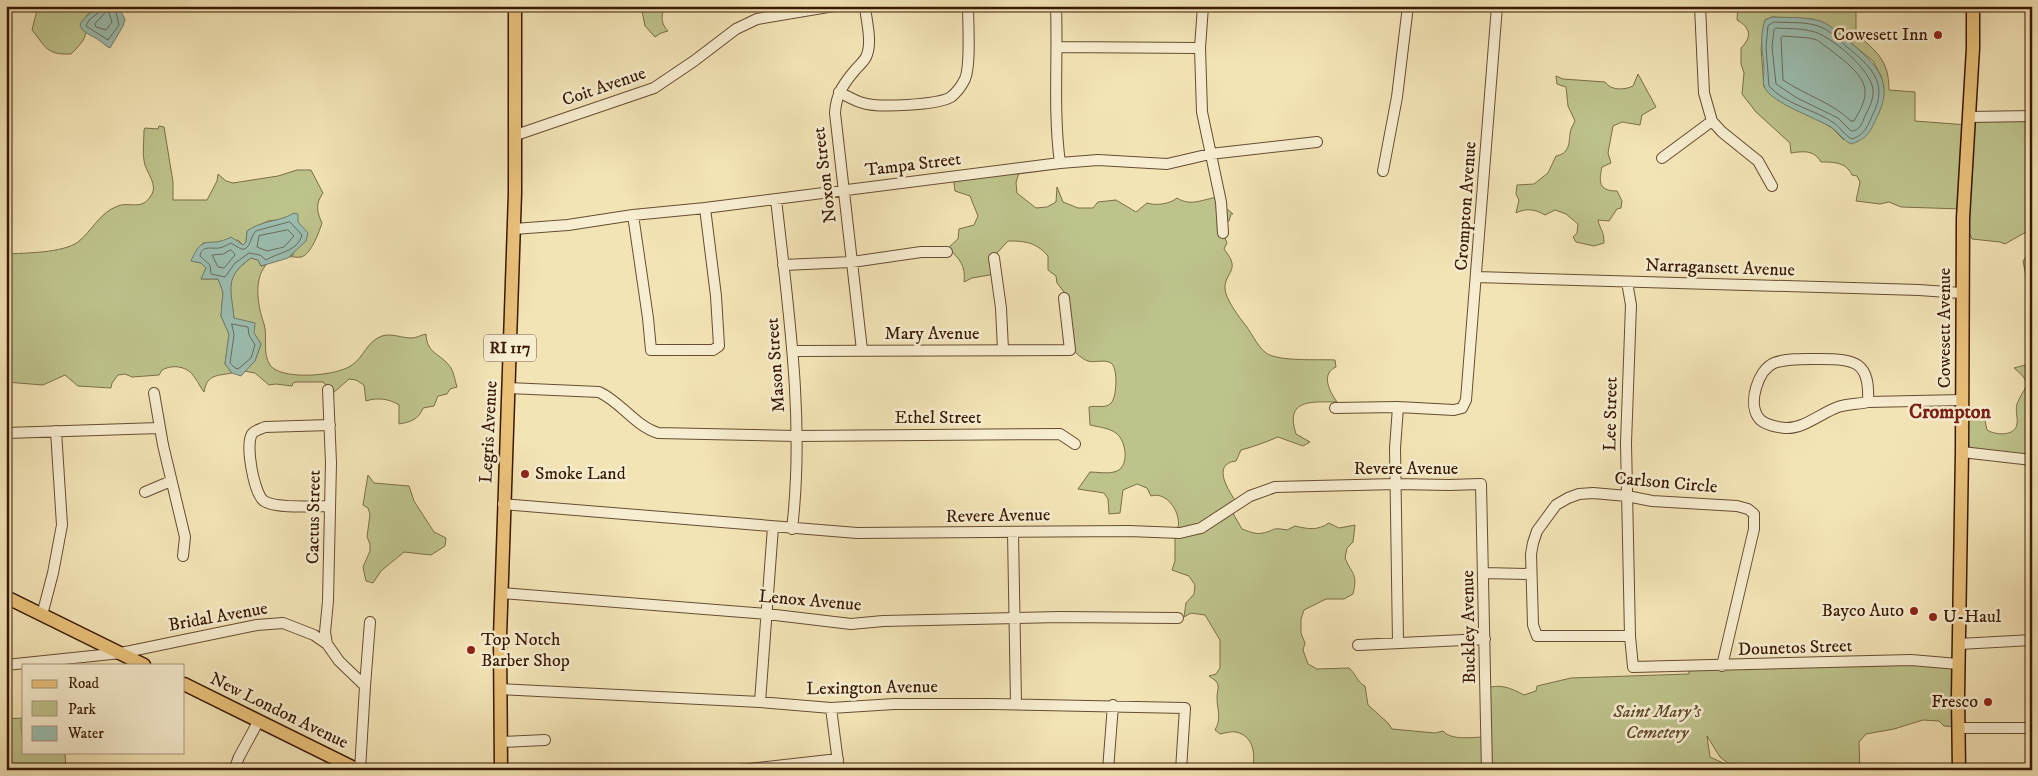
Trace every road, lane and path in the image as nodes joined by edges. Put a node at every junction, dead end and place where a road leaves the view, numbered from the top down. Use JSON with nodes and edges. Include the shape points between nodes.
{"nodes":[{"id":1,"x":515,"y":6,"type":"edge"},
{"id":2,"x":834,"y":6,"type":"edge"},
{"id":3,"x":865,"y":6,"type":"edge"},
{"id":4,"x":968,"y":6,"type":"edge"},
{"id":5,"x":1056,"y":6,"type":"edge"},
{"id":6,"x":1203,"y":6,"type":"edge"},
{"id":7,"x":1408,"y":6,"type":"edge"},
{"id":8,"x":1497,"y":6,"type":"edge"},
{"id":9,"x":1700,"y":6,"type":"edge"},
{"id":10,"x":1973,"y":6,"type":"edge"},
{"id":11,"x":806,"y":8,"type":"edge"},
{"id":12,"x":1057,"y":47,"type":"junction"},
{"id":13,"x":1200,"y":48,"type":"junction"},
{"id":14,"x":839,"y":92,"type":"junction"},
{"id":15,"x":2032,"y":116,"type":"edge"},
{"id":16,"x":1969,"y":117,"type":"junction"},
{"id":17,"x":1712,"y":121,"type":"junction"},
{"id":18,"x":516,"y":134,"type":"junction"},
{"id":19,"x":1317,"y":142,"type":"dead end"},
{"id":20,"x":1210,"y":154,"type":"junction"},
{"id":21,"x":1662,"y":158,"type":"dead end"},
{"id":22,"x":1060,"y":163,"type":"junction"},
{"id":23,"x":1383,"y":171,"type":"dead end"},
{"id":24,"x":1772,"y":186,"type":"dead end"},
{"id":25,"x":843,"y":190,"type":"junction"},
{"id":26,"x":776,"y":199,"type":"junction"},
{"id":27,"x":705,"y":208,"type":"junction"},
{"id":28,"x":633,"y":215,"type":"junction"},
{"id":29,"x":514,"y":229,"type":"junction"},
{"id":30,"x":1223,"y":233,"type":"dead end"},
{"id":31,"x":947,"y":252,"type":"dead end"},
{"id":32,"x":994,"y":258,"type":"dead end"},
{"id":33,"x":852,"y":262,"type":"junction"},
{"id":34,"x":784,"y":265,"type":"junction"},
{"id":35,"x":1477,"y":278,"type":"junction"},
{"id":36,"x":1627,"y":282,"type":"junction"},
{"id":37,"x":1962,"y":292,"type":"junction"},
{"id":38,"x":1064,"y":298,"type":"dead end"},
{"id":39,"x":862,"y":350,"type":"junction"},
{"id":40,"x":1003,"y":350,"type":"junction"},
{"id":41,"x":793,"y":351,"type":"junction"},
{"id":42,"x":508,"y":388,"type":"junction"},
{"id":43,"x":328,"y":390,"type":"dead end"},
{"id":44,"x":154,"y":393,"type":"dead end"},
{"id":45,"x":1962,"y":400,"type":"junction"},
{"id":46,"x":1868,"y":402,"type":"junction"},
{"id":47,"x":1398,"y":407,"type":"junction"},
{"id":48,"x":1335,"y":408,"type":"dead end"},
{"id":49,"x":330,"y":425,"type":"junction"},
{"id":50,"x":159,"y":428,"type":"junction"},
{"id":51,"x":56,"y":431,"type":"junction"},
{"id":52,"x":6,"y":433,"type":"edge"},
{"id":53,"x":796,"y":436,"type":"junction"},
{"id":54,"x":1076,"y":444,"type":"dead end"},
{"id":55,"x":1962,"y":452,"type":"junction"},
{"id":56,"x":2032,"y":460,"type":"edge"},
{"id":57,"x":171,"y":481,"type":"junction"},
{"id":58,"x":1396,"y":484,"type":"junction"},
{"id":59,"x":1481,"y":484,"type":"joint"},
{"id":60,"x":145,"y":492,"type":"dead end"},
{"id":61,"x":1627,"y":496,"type":"junction"},
{"id":62,"x":503,"y":504,"type":"junction"},
{"id":63,"x":329,"y":506,"type":"junction"},
{"id":64,"x":773,"y":527,"type":"junction"},
{"id":65,"x":792,"y":529,"type":"junction"},
{"id":66,"x":1012,"y":532,"type":"junction"},
{"id":67,"x":183,"y":556,"type":"dead end"},
{"id":68,"x":1484,"y":573,"type":"junction"},
{"id":69,"x":1531,"y":574,"type":"junction"},
{"id":70,"x":501,"y":592,"type":"junction"},
{"id":71,"x":6,"y":596,"type":"edge"},
{"id":72,"x":767,"y":614,"type":"junction"},
{"id":73,"x":42,"y":615,"type":"junction"},
{"id":74,"x":1178,"y":618,"type":"dead end"},
{"id":75,"x":1015,"y":619,"type":"junction"},
{"id":76,"x":370,"y":622,"type":"dead end"},
{"id":77,"x":1630,"y":636,"type":"junction"},
{"id":78,"x":1485,"y":639,"type":"junction"},
{"id":79,"x":2032,"y":640,"type":"edge"},
{"id":80,"x":1398,"y":642,"type":"junction"},
{"id":81,"x":327,"y":644,"type":"junction"},
{"id":82,"x":1959,"y":644,"type":"junction"},
{"id":83,"x":1358,"y":645,"type":"dead end"},
{"id":84,"x":121,"y":654,"type":"junction"},
{"id":85,"x":22,"y":664,"type":"edge"},
{"id":86,"x":25,"y":664,"type":"edge"},
{"id":87,"x":142,"y":664,"type":"edge"},
{"id":88,"x":1958,"y":664,"type":"junction"},
{"id":89,"x":6,"y":666,"type":"edge"},
{"id":90,"x":1722,"y":666,"type":"junction"},
{"id":91,"x":1633,"y":667,"type":"joint"},
{"id":92,"x":185,"y":685,"type":"edge"},
{"id":93,"x":365,"y":686,"type":"junction"},
{"id":94,"x":500,"y":689,"type":"junction"},
{"id":95,"x":760,"y":702,"type":"junction"},
{"id":96,"x":1016,"y":704,"type":"junction"},
{"id":97,"x":1113,"y":705,"type":"junction"},
{"id":98,"x":831,"y":708,"type":"junction"},
{"id":99,"x":258,"y":722,"type":"junction"},
{"id":100,"x":1958,"y":728,"type":"junction"},
{"id":101,"x":2032,"y":728,"type":"edge"},
{"id":102,"x":545,"y":740,"type":"dead end"},
{"id":103,"x":501,"y":742,"type":"junction"},
{"id":104,"x":839,"y":765,"type":"edge"},
{"id":105,"x":234,"y":770,"type":"edge"},
{"id":106,"x":359,"y":770,"type":"edge"},
{"id":107,"x":501,"y":770,"type":"edge"},
{"id":108,"x":740,"y":770,"type":"edge"},
{"id":109,"x":1108,"y":770,"type":"edge"},
{"id":110,"x":1181,"y":770,"type":"edge"},
{"id":111,"x":1487,"y":770,"type":"edge"},
{"id":112,"x":1959,"y":770,"type":"edge"}],
"edges":[{"from":1,"to":18,"type":"main road","name":"Legris Avenue","number":"RI 117"},
{"from":2,"to":11,"type":"street","name":"Coit Avenue"},
{"from":3,"to":14,"type":"street","name":"Noxon Street","via":[[868,52]]},
{"from":4,"to":14,"type":"street","via":[[967,73],[960,88],[950,97],[890,106],[864,104]]},
{"from":5,"to":12,"type":"street"},
{"from":6,"to":13,"type":"street"},
{"from":7,"to":23,"type":"street","via":[[1397,98]]},
{"from":8,"to":35,"type":"street","name":"Crompton Avenue"},
{"from":9,"to":17,"type":"street","via":[[1704,93]]},
{"from":10,"to":16,"type":"main road","name":"Cowesett Avenue"},
{"from":11,"to":18,"type":"street","name":"Coit Avenue","via":[[757,19],[736,29],[654,88]]},
{"from":12,"to":13,"type":"street"},
{"from":12,"to":22,"type":"street","via":[[1055,131]]},
{"from":13,"to":20,"type":"street","via":[[1202,112]]},
{"from":14,"to":25,"type":"street","name":"Noxon Street","via":[[835,113]]},
{"from":15,"to":16,"type":"street"},
{"from":16,"to":37,"type":"main road","name":"Cowesett Avenue"},
{"from":17,"to":21,"type":"street"},
{"from":17,"to":24,"type":"street","via":[[1758,161]]},
{"from":18,"to":29,"type":"main road","name":"Legris Avenue","number":"RI 117"},
{"from":19,"to":20,"type":"street","name":"Tampa Street"},
{"from":20,"to":22,"type":"street","name":"Tampa Street","via":[[1167,164],[1098,160]]},
{"from":20,"to":30,"type":"street","via":[[1221,202]]},
{"from":22,"to":25,"type":"street","name":"Tampa Street"},
{"from":25,"to":26,"type":"street","name":"Tampa Street"},
{"from":25,"to":33,"type":"street","name":"Noxon Street"},
{"from":26,"to":27,"type":"street","name":"Tampa Street"},
{"from":26,"to":34,"type":"street","name":"Mason Street"},
{"from":27,"to":28,"type":"street","name":"Tampa Street"},
{"from":27,"to":28,"type":"street","via":[[719,346],[713,350],[651,350]]},
{"from":28,"to":29,"type":"street","name":"Tampa Street"},
{"from":29,"to":42,"type":"main road","name":"Legris Avenue","number":"RI 117"},
{"from":31,"to":33,"type":"street","via":[[921,252]]},
{"from":32,"to":40,"type":"street","via":[[1002,308]]},
{"from":33,"to":34,"type":"street"},
{"from":33,"to":39,"type":"street","name":"Noxon Street"},
{"from":34,"to":41,"type":"street","name":"Mason Street"},
{"from":35,"to":36,"type":"street","name":"Narragansett Avenue"},
{"from":35,"to":47,"type":"street","name":"Crompton Avenue","via":[[1466,400],[1462,408]]},
{"from":36,"to":37,"type":"street","name":"Narragansett Avenue"},
{"from":36,"to":61,"type":"street","name":"Lee Street","via":[[1631,305]]},
{"from":37,"to":45,"type":"main road","name":"Cowesett Avenue"},
{"from":38,"to":40,"type":"street","name":"Mary Avenue","via":[[1070,350]]},
{"from":39,"to":40,"type":"street","name":"Mary Avenue"},
{"from":39,"to":41,"type":"street","name":"Mary Avenue"},
{"from":41,"to":53,"type":"street","name":"Mason Street"},
{"from":42,"to":53,"type":"street","name":"Ethel Street","via":[[599,392],[658,434]]},
{"from":42,"to":62,"type":"main road","name":"Legris Avenue","number":"RI 117"},
{"from":43,"to":49,"type":"street","name":"Cactus Street"},
{"from":44,"to":50,"type":"street"},
{"from":45,"to":46,"type":"street"},
{"from":45,"to":55,"type":"main road","name":"Cowesett Avenue"},
{"from":46,"to":46,"type":"street","via":[[1840,406],[1788,428],[1764,423],[1757,416],[1755,405],[1758,378],[1764,370],[1786,360],[1820,359],[1842,359],[1861,366],[1869,385]]},
{"from":47,"to":48,"type":"street"},
{"from":47,"to":58,"type":"street"},
{"from":49,"to":63,"type":"street","name":"Cactus Street"},
{"from":49,"to":63,"type":"street","via":[[265,427],[252,434],[250,443],[252,474],[260,498],[266,503]]},
{"from":50,"to":51,"type":"street"},
{"from":50,"to":57,"type":"street"},
{"from":51,"to":52,"type":"street"},
{"from":51,"to":73,"type":"street","via":[[62,525]]},
{"from":53,"to":54,"type":"street","name":"Ethel Street","via":[[1060,434]]},
{"from":53,"to":65,"type":"street","name":"Mason Street","via":[[797,487]]},
{"from":55,"to":56,"type":"street"},
{"from":55,"to":82,"type":"main road","name":"Cowesett Avenue"},
{"from":57,"to":60,"type":"street"},
{"from":57,"to":67,"type":"street","via":[[185,537]]},
{"from":58,"to":59,"type":"street","name":"Revere Avenue"},
{"from":58,"to":66,"type":"street","name":"Revere Avenue","via":[[1275,488],[1250,496],[1192,532]]},
{"from":58,"to":80,"type":"street"},
{"from":59,"to":68,"type":"street","name":"Buckley Avenue"},
{"from":61,"to":69,"type":"street","name":"Carlson Circle","via":[[1579,494],[1556,505],[1537,531],[1531,554]]},
{"from":61,"to":77,"type":"street","name":"Lee Street"},
{"from":61,"to":90,"type":"street","name":"Carlson Circle","via":[[1737,506],[1754,514],[1751,548]]},
{"from":62,"to":64,"type":"street","name":"Revere Avenue"},
{"from":62,"to":70,"type":"main road","name":"Legris Avenue","number":"RI 117"},
{"from":63,"to":81,"type":"street","name":"Cactus Street"},
{"from":64,"to":65,"type":"street","name":"Revere Avenue"},
{"from":64,"to":72,"type":"street"},
{"from":65,"to":66,"type":"street","name":"Revere Avenue","via":[[901,534]]},
{"from":66,"to":75,"type":"street"},
{"from":68,"to":69,"type":"street"},
{"from":68,"to":78,"type":"street","name":"Buckley Avenue"},
{"from":69,"to":77,"type":"street","name":"Carlson Circle","via":[[1536,634]]},
{"from":70,"to":72,"type":"street","name":"Lenox Avenue"},
{"from":70,"to":94,"type":"main road","name":"Legris Avenue","number":"RI 117"},
{"from":71,"to":73,"type":"main road"},
{"from":72,"to":75,"type":"street","name":"Lenox Avenue","via":[[852,624]]},
{"from":72,"to":95,"type":"street"},
{"from":73,"to":84,"type":"main road"},
{"from":74,"to":75,"type":"street","name":"Lenox Avenue"},
{"from":75,"to":96,"type":"street"},
{"from":76,"to":93,"type":"street"},
{"from":77,"to":91,"type":"street","name":"Lee Street"},
{"from":78,"to":80,"type":"street"},
{"from":78,"to":111,"type":"street","name":"Buckley Avenue"},
{"from":79,"to":82,"type":"street"},
{"from":80,"to":83,"type":"street"},
{"from":81,"to":84,"type":"street","name":"Bridal Avenue","via":[[296,627],[270,623]]},
{"from":81,"to":93,"type":"street","name":"Bridal Avenue"},
{"from":82,"to":88,"type":"main road","name":"Cowesett Avenue"},
{"from":84,"to":86,"type":"street","name":"Bridal Avenue"},
{"from":84,"to":87,"type":"main road"},
{"from":85,"to":89,"type":"street","name":"Bridal Avenue"},
{"from":88,"to":90,"type":"street","name":"Dounetos Street","via":[[1911,660]]},
{"from":88,"to":100,"type":"main road","name":"Cowesett Avenue"},
{"from":90,"to":91,"type":"street","name":"Dounetos Street"},
{"from":92,"to":99,"type":"main road","name":"New London Avenue"},
{"from":93,"to":106,"type":"street"},
{"from":94,"to":95,"type":"street","name":"Lexington Avenue"},
{"from":94,"to":103,"type":"main road","name":"Legris Avenue","number":"RI 117"},
{"from":95,"to":98,"type":"street","name":"Lexington Avenue"},
{"from":96,"to":97,"type":"street","name":"Lexington Avenue"},
{"from":96,"to":98,"type":"street","name":"Lexington Avenue","via":[[894,704]]},
{"from":97,"to":109,"type":"street"},
{"from":97,"to":110,"type":"street","name":"Lexington Avenue","via":[[1185,708]]},
{"from":98,"to":104,"type":"street"},
{"from":99,"to":105,"type":"street"},
{"from":99,"to":106,"type":"main road","name":"New London Avenue"},
{"from":100,"to":101,"type":"street"},
{"from":100,"to":112,"type":"main road","name":"Cowesett Avenue"},
{"from":102,"to":103,"type":"street"},
{"from":103,"to":107,"type":"main road","name":"Legris Avenue","number":"RI 117"},
{"from":104,"to":108,"type":"street"}]}
